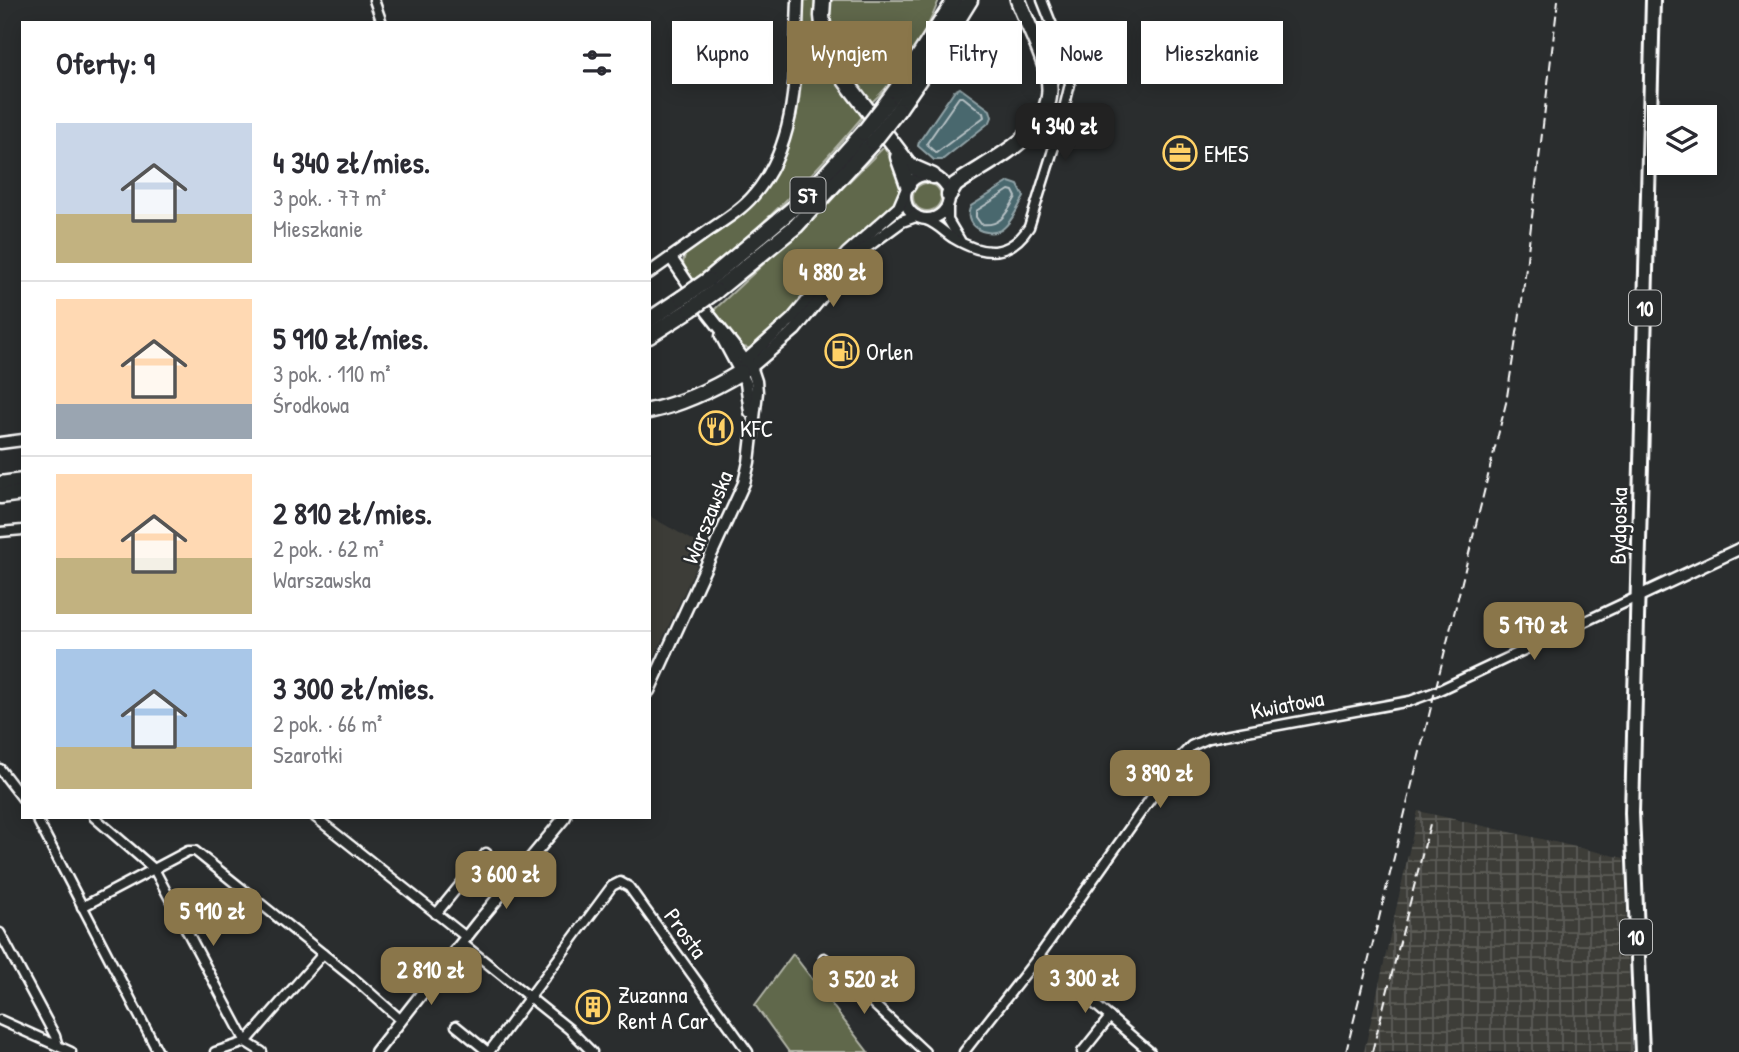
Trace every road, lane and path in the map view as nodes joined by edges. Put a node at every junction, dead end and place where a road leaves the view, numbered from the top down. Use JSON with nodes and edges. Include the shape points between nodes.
{"nodes":[{"id":1,"x":374,"y":0,"type":"edge"},
{"id":2,"x":798,"y":0,"type":"edge"},
{"id":3,"x":823,"y":0,"type":"edge"},
{"id":4,"x":944,"y":0,"type":"edge"},
{"id":5,"x":955,"y":0,"type":"edge"},
{"id":6,"x":970,"y":0,"type":"edge"},
{"id":7,"x":1018,"y":0,"type":"edge"},
{"id":8,"x":1042,"y":0,"type":"edge"},
{"id":9,"x":1653,"y":0,"type":"edge"},
{"id":10,"x":381,"y":21,"type":"edge"},
{"id":11,"x":942,"y":21,"type":"joint"},
{"id":12,"x":926,"y":48,"type":"edge"},
{"id":13,"x":892,"y":106,"type":"junction"},
{"id":14,"x":893,"y":146,"type":"junction"},
{"id":15,"x":933,"y":176,"type":"junction"},
{"id":16,"x":907,"y":189,"type":"junction"},
{"id":17,"x":948,"y":200,"type":"junction"},
{"id":18,"x":921,"y":218,"type":"junction"},
{"id":19,"x":961,"y":243,"type":"junction"},
{"id":20,"x":671,"y":257,"type":"junction"},
{"id":21,"x":651,"y":272,"type":"edge"},
{"id":22,"x":687,"y":304,"type":"junction"},
{"id":23,"x":651,"y":319,"type":"edge"},
{"id":24,"x":651,"y":334,"type":"edge"},
{"id":25,"x":746,"y":367,"type":"junction"},
{"id":26,"x":651,"y":410,"type":"edge"},
{"id":27,"x":21,"y":440,"type":"edge"},
{"id":28,"x":0,"y":443,"type":"edge"},
{"id":29,"x":21,"y":481,"type":"edge"},
{"id":30,"x":0,"y":484,"type":"edge"},
{"id":31,"x":21,"y":493,"type":"edge"},
{"id":32,"x":0,"y":496,"type":"edge"},
{"id":33,"x":21,"y":530,"type":"edge"},
{"id":34,"x":0,"y":533,"type":"edge"},
{"id":35,"x":1739,"y":549,"type":"edge"},
{"id":36,"x":1637,"y":597,"type":"junction"},
{"id":37,"x":651,"y":687,"type":"edge"},
{"id":38,"x":0,"y":769,"type":"edge"},
{"id":39,"x":21,"y":796,"type":"edge"},
{"id":40,"x":37,"y":819,"type":"edge"},
{"id":41,"x":96,"y":819,"type":"edge"},
{"id":42,"x":317,"y":819,"type":"edge"},
{"id":43,"x":563,"y":819,"type":"edge"},
{"id":44,"x":154,"y":869,"type":"junction"},
{"id":45,"x":513,"y":879,"type":"junction"},
{"id":46,"x":82,"y":908,"type":"junction"},
{"id":47,"x":436,"y":914,"type":"junction"},
{"id":48,"x":0,"y":933,"type":"edge"},
{"id":49,"x":464,"y":940,"type":"junction"},
{"id":50,"x":323,"y":954,"type":"junction"},
{"id":51,"x":1039,"y":956,"type":"junction"},
{"id":52,"x":824,"y":958,"type":"dead end"},
{"id":53,"x":530,"y":998,"type":"junction"},
{"id":54,"x":1110,"y":1017,"type":"junction"},
{"id":55,"x":0,"y":1020,"type":"edge"},
{"id":56,"x":401,"y":1020,"type":"junction"},
{"id":57,"x":456,"y":1026,"type":"dead end"},
{"id":58,"x":246,"y":1042,"type":"junction"},
{"id":59,"x":58,"y":1046,"type":"junction"},
{"id":60,"x":71,"y":1052,"type":"edge"},
{"id":61,"x":158,"y":1052,"type":"edge"},
{"id":62,"x":216,"y":1052,"type":"edge"},
{"id":63,"x":262,"y":1052,"type":"edge"},
{"id":64,"x":376,"y":1052,"type":"edge"},
{"id":65,"x":489,"y":1052,"type":"edge"},
{"id":66,"x":592,"y":1052,"type":"edge"},
{"id":67,"x":748,"y":1052,"type":"edge"},
{"id":68,"x":925,"y":1052,"type":"edge"},
{"id":69,"x":964,"y":1052,"type":"edge"},
{"id":70,"x":1082,"y":1052,"type":"edge"},
{"id":71,"x":1150,"y":1052,"type":"edge"},
{"id":72,"x":1642,"y":1052,"type":"edge"}],
"edges":[{"from":1,"to":10,"type":"street"},
{"from":2,"to":20,"type":"street","via":[[793,105],[775,162],[754,196],[739,210]]},
{"from":3,"to":14,"type":"highway","via":[[822,29],[831,58]]},
{"from":4,"to":11,"type":"highway"},
{"from":5,"to":11,"type":"highway","number":"S7"},
{"from":6,"to":13,"type":"highway","number":"S7","via":[[936,55]]},
{"from":7,"to":17,"type":"highway","via":[[1048,76],[1044,112],[1018,145],[955,185]]},
{"from":8,"to":19,"type":"street","via":[[1070,85],[1034,217],[1022,238],[1002,250],[980,250]]},
{"from":9,"to":36,"type":"main road","name":"Bydgoska","number":"10"},
{"from":12,"to":13,"type":"highway","number":"S7"},
{"from":13,"to":22,"type":"highway","number":"S7","bridge":true,"via":[[868,137],[803,200]]},
{"from":14,"to":15,"type":"highway","via":[[910,166]]},
{"from":14,"to":16,"type":"highway"},
{"from":15,"to":16,"type":"street","via":[[919,177]]},
{"from":15,"to":17,"type":"street","via":[[944,183]]},
{"from":16,"to":18,"type":"street","via":[[907,206]]},
{"from":16,"to":25,"type":"street","via":[[899,207],[847,253]]},
{"from":17,"to":18,"type":"street","via":[[939,216]]},
{"from":17,"to":19,"type":"street","via":[[948,220]]},
{"from":18,"to":19,"type":"street"},
{"from":18,"to":25,"type":"street","via":[[902,222],[857,254],[795,330]]},
{"from":20,"to":21,"type":"street"},
{"from":20,"to":25,"type":"street","name":"Warszawska"},
{"from":22,"to":23,"type":"highway","number":"S7"},
{"from":22,"to":24,"type":"highway","number":"S7"},
{"from":25,"to":26,"type":"highway","via":[[723,383]]},
{"from":25,"to":37,"type":"street","name":"Warszawska","via":[[752,430],[744,483]]},
{"from":27,"to":28,"type":"street"},
{"from":29,"to":30,"type":"highway"},
{"from":31,"to":32,"type":"highway"},
{"from":33,"to":34,"type":"street"},
{"from":35,"to":36,"type":"street","name":"Kwiatowa"},
{"from":36,"to":51,"type":"street","name":"Kwiatowa","via":[[1409,701],[1209,738],[1191,746]]},
{"from":36,"to":72,"type":"main road","name":"Bydgoska","number":"10","via":[[1632,831]]},
{"from":38,"to":39,"type":"street"},
{"from":40,"to":46,"type":"street"},
{"from":41,"to":44,"type":"street"},
{"from":42,"to":47,"type":"street"},
{"from":43,"to":45,"type":"street"},
{"from":44,"to":46,"type":"street"},
{"from":44,"to":50,"type":"street","via":[[195,851]]},
{"from":44,"to":58,"type":"street"},
{"from":45,"to":47,"type":"street","via":[[486,853]]},
{"from":45,"to":49,"type":"street"},
{"from":46,"to":61,"type":"street"},
{"from":47,"to":49,"type":"street"},
{"from":48,"to":59,"type":"street"},
{"from":49,"to":53,"type":"street"},
{"from":49,"to":56,"type":"street"},
{"from":50,"to":56,"type":"street"},
{"from":50,"to":58,"type":"street"},
{"from":51,"to":54,"type":"street"},
{"from":51,"to":69,"type":"street","name":"Kwiatowa"},
{"from":52,"to":68,"type":"street"},
{"from":53,"to":65,"type":"street"},
{"from":53,"to":66,"type":"street"},
{"from":53,"to":67,"type":"street","name":"Prosta","via":[[612,886],[620,882],[629,887]]},
{"from":54,"to":70,"type":"street"},
{"from":54,"to":71,"type":"street"},
{"from":55,"to":59,"type":"street"},
{"from":56,"to":64,"type":"street"},
{"from":57,"to":65,"type":"street"},
{"from":58,"to":62,"type":"street"},
{"from":58,"to":63,"type":"street"},
{"from":59,"to":60,"type":"street"}]}
